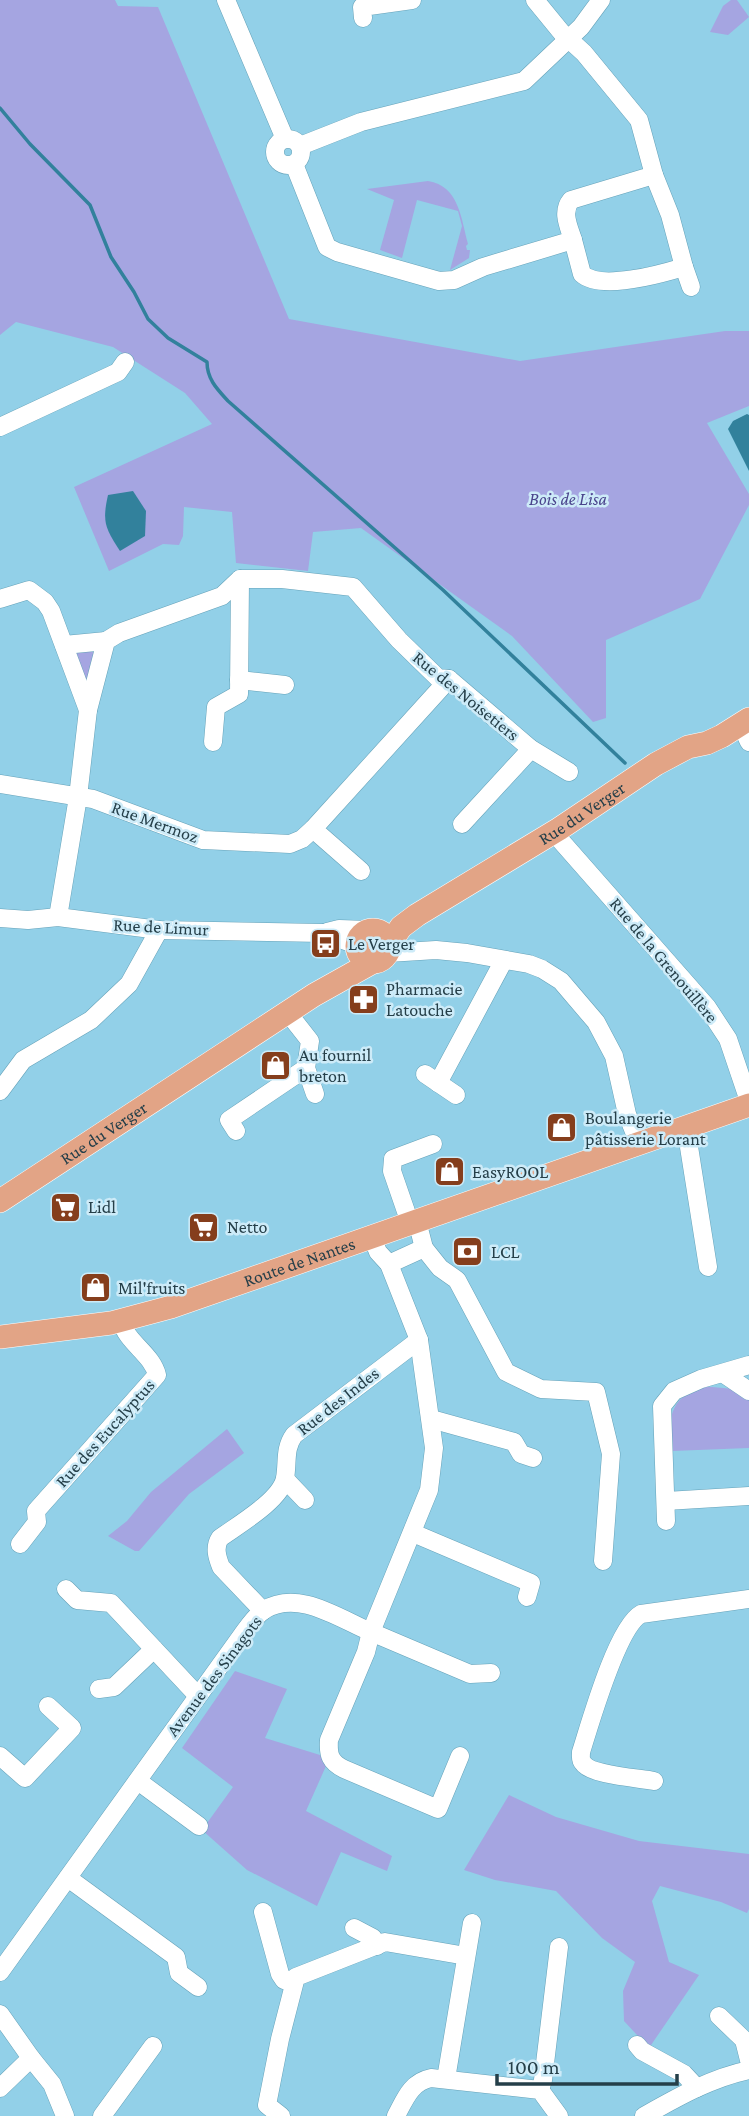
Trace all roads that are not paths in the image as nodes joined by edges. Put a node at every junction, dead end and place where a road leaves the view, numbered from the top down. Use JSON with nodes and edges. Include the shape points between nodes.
{"nodes":[{"id":1,"x":226,"y":0,"type":"edge"},
{"id":2,"x":412,"y":0,"type":"edge"},
{"id":3,"x":535,"y":0,"type":"edge"},
{"id":4,"x":601,"y":0,"type":"edge"},
{"id":5,"x":363,"y":18,"type":"dead end"},
{"id":6,"x":568,"y":39,"type":"junction"},
{"id":7,"x":293,"y":142,"type":"junction"},
{"id":8,"x":654,"y":175,"type":"junction"},
{"id":9,"x":573,"y":240,"type":"junction"},
{"id":10,"x":684,"y":267,"type":"junction"},
{"id":11,"x":691,"y":287,"type":"dead end"},
{"id":12,"x":125,"y":362,"type":"dead end"},
{"id":13,"x":0,"y":427,"type":"edge"},
{"id":14,"x":240,"y":579,"type":"junction"},
{"id":15,"x":0,"y":599,"type":"edge"},
{"id":16,"x":106,"y":641,"type":"junction"},
{"id":17,"x":64,"y":645,"type":"junction"},
{"id":18,"x":449,"y":679,"type":"junction"},
{"id":19,"x":239,"y":680,"type":"junction"},
{"id":20,"x":285,"y":685,"type":"dead end"},
{"id":21,"x":88,"y":710,"type":"junction"},
{"id":22,"x":747,"y":724,"type":"edge"},
{"id":23,"x":213,"y":743,"type":"dead end"},
{"id":24,"x":531,"y":749,"type":"junction"},
{"id":25,"x":569,"y":772,"type":"dead end"},
{"id":26,"x":0,"y":784,"type":"edge"},
{"id":27,"x":78,"y":797,"type":"junction"},
{"id":28,"x":462,"y":824,"type":"dead end"},
{"id":29,"x":313,"y":828,"type":"junction"},
{"id":30,"x":554,"y":833,"type":"junction"},
{"id":31,"x":361,"y":871,"type":"dead end"},
{"id":32,"x":58,"y":917,"type":"junction"},
{"id":33,"x":0,"y":918,"type":"edge"},
{"id":34,"x":159,"y":930,"type":"junction"},
{"id":35,"x":373,"y":945,"type":"junction"},
{"id":36,"x":504,"y":960,"type":"junction"},
{"id":37,"x":288,"y":1013,"type":"junction"},
{"id":38,"x":306,"y":1068,"type":"junction"},
{"id":39,"x":0,"y":1091,"type":"edge"},
{"id":40,"x":315,"y":1094,"type":"dead end"},
{"id":41,"x":456,"y":1095,"type":"dead end"},
{"id":42,"x":749,"y":1103,"type":"edge"},
{"id":43,"x":686,"y":1128,"type":"junction"},
{"id":44,"x":236,"y":1131,"type":"dead end"},
{"id":45,"x":433,"y":1144,"type":"dead end"},
{"id":46,"x":639,"y":1144,"type":"junction"},
{"id":47,"x":0,"y":1201,"type":"edge"},
{"id":48,"x":414,"y":1222,"type":"junction"},
{"id":49,"x":372,"y":1237,"type":"junction"},
{"id":50,"x":424,"y":1248,"type":"junction"},
{"id":51,"x":388,"y":1264,"type":"junction"},
{"id":52,"x":708,"y":1268,"type":"dead end"},
{"id":53,"x":121,"y":1321,"type":"junction"},
{"id":54,"x":0,"y":1337,"type":"edge"},
{"id":55,"x":419,"y":1340,"type":"junction"},
{"id":56,"x":749,"y":1365,"type":"edge"},
{"id":57,"x":724,"y":1374,"type":"junction"},
{"id":58,"x":749,"y":1391,"type":"edge"},
{"id":59,"x":430,"y":1419,"type":"junction"},
{"id":60,"x":533,"y":1458,"type":"dead end"},
{"id":61,"x":285,"y":1479,"type":"junction"},
{"id":62,"x":749,"y":1496,"type":"edge"},
{"id":63,"x":305,"y":1500,"type":"dead end"},
{"id":64,"x":666,"y":1501,"type":"junction"},
{"id":65,"x":666,"y":1521,"type":"dead end"},
{"id":66,"x":413,"y":1533,"type":"junction"},
{"id":67,"x":20,"y":1544,"type":"dead end"},
{"id":68,"x":603,"y":1561,"type":"dead end"},
{"id":69,"x":66,"y":1589,"type":"dead end"},
{"id":70,"x":527,"y":1597,"type":"dead end"},
{"id":71,"x":749,"y":1599,"type":"edge"},
{"id":72,"x":263,"y":1611,"type":"junction"},
{"id":73,"x":371,"y":1632,"type":"junction"},
{"id":74,"x":155,"y":1649,"type":"junction"},
{"id":75,"x":491,"y":1674,"type":"dead end"},
{"id":76,"x":99,"y":1689,"type":"dead end"},
{"id":77,"x":198,"y":1696,"type":"junction"},
{"id":78,"x":48,"y":1706,"type":"dead end"},
{"id":79,"x":0,"y":1756,"type":"edge"},
{"id":80,"x":460,"y":1756,"type":"dead end"},
{"id":81,"x":138,"y":1781,"type":"junction"},
{"id":82,"x":654,"y":1781,"type":"dead end"},
{"id":83,"x":199,"y":1826,"type":"dead end"},
{"id":84,"x":68,"y":1878,"type":"junction"},
{"id":85,"x":263,"y":1912,"type":"dead end"},
{"id":86,"x":472,"y":1923,"type":"dead end"},
{"id":87,"x":354,"y":1928,"type":"dead end"},
{"id":88,"x":377,"y":1945,"type":"junction"},
{"id":89,"x":559,"y":1947,"type":"dead end"},
{"id":90,"x":466,"y":1956,"type":"junction"},
{"id":91,"x":0,"y":1972,"type":"edge"},
{"id":92,"x":293,"y":1983,"type":"junction"},
{"id":93,"x":198,"y":1987,"type":"dead end"},
{"id":94,"x":0,"y":2014,"type":"edge"},
{"id":95,"x":719,"y":2016,"type":"dead end"},
{"id":96,"x":637,"y":2045,"type":"dead end"},
{"id":97,"x":153,"y":2046,"type":"dead end"},
{"id":98,"x":31,"y":2058,"type":"junction"},
{"id":99,"x":749,"y":2060,"type":"edge"},
{"id":100,"x":749,"y":2070,"type":"edge"},
{"id":101,"x":446,"y":2079,"type":"junction"},
{"id":102,"x":0,"y":2088,"type":"edge"},
{"id":103,"x":697,"y":2088,"type":"junction"},
{"id":104,"x":540,"y":2090,"type":"junction"},
{"id":105,"x":65,"y":2116,"type":"edge"},
{"id":106,"x":102,"y":2116,"type":"edge"},
{"id":107,"x":281,"y":2116,"type":"edge"},
{"id":108,"x":396,"y":2116,"type":"edge"},
{"id":109,"x":559,"y":2116,"type":"edge"},
{"id":110,"x":643,"y":2116,"type":"edge"}],
"edges":[{"from":1,"to":7,"type":"street"},
{"from":2,"to":5,"type":"street","via":[[362,7]]},
{"from":3,"to":6,"type":"street"},
{"from":4,"to":6,"type":"street"},
{"from":6,"to":7,"type":"street","via":[[524,81]]},
{"from":6,"to":8,"type":"street","via":[[639,120]]},
{"from":7,"to":9,"type":"street","via":[[278,144],[276,156],[285,164],[294,164],[327,247],[337,252],[439,281]]},
{"from":8,"to":9,"type":"street","via":[[571,201],[566,213]]},
{"from":8,"to":10,"type":"street"},
{"from":9,"to":10,"type":"street","via":[[583,274],[596,282],[650,277]]},
{"from":10,"to":11,"type":"street"},
{"from":12,"to":13,"type":"street","via":[[118,372]]},
{"from":14,"to":16,"type":"street","via":[[222,596]]},
{"from":14,"to":18,"type":"street","name":"Rue des Noisetiers","via":[[353,587],[438,678]]},
{"from":14,"to":19,"type":"street"},
{"from":15,"to":17,"type":"street","via":[[29,590],[37,595],[51,611]]},
{"from":16,"to":17,"type":"street"},
{"from":16,"to":21,"type":"street"},
{"from":17,"to":21,"type":"street"},
{"from":18,"to":24,"type":"street","name":"Rue des Noisetiers"},
{"from":18,"to":29,"type":"street","name":"Rue Mermoz"},
{"from":19,"to":20,"type":"street"},
{"from":19,"to":23,"type":"street","via":[[239,694],[216,707]]},
{"from":21,"to":27,"type":"street"},
{"from":22,"to":30,"type":"main road","name":"Rue du Verger","via":[[688,747],[638,775]]},
{"from":24,"to":25,"type":"street","name":"Rue des Noisetiers"},
{"from":24,"to":28,"type":"street","name":"Rue des Noisetiers"},
{"from":26,"to":27,"type":"street","name":"Rue Mermoz"},
{"from":27,"to":29,"type":"street","name":"Rue Mermoz","via":[[203,840],[290,844]]},
{"from":27,"to":32,"type":"street"},
{"from":29,"to":31,"type":"street"},
{"from":30,"to":35,"type":"main road","name":"Rue du Verger"},
{"from":30,"to":42,"type":"street","name":"Rue de la Grenouillère","via":[[707,1007],[728,1039]]},
{"from":32,"to":33,"type":"street","name":"Rue de Limur"},
{"from":32,"to":34,"type":"street","name":"Rue de Limur"},
{"from":34,"to":35,"type":"street","name":"Rue de Limur","via":[[323,933]]},
{"from":34,"to":39,"type":"street","via":[[129,984],[91,1020],[23,1060]]},
{"from":35,"to":36,"type":"street"},
{"from":35,"to":37,"type":"main road","name":"Rue du Verger"},
{"from":36,"to":41,"type":"street","via":[[432,1078]]},
{"from":36,"to":46,"type":"street","via":[[551,975],[596,1022],[614,1056]]},
{"from":37,"to":38,"type":"street","via":[[310,1041]]},
{"from":37,"to":47,"type":"main road","name":"Rue du Verger"},
{"from":38,"to":40,"type":"street"},
{"from":38,"to":44,"type":"street","via":[[229,1120]]},
{"from":42,"to":43,"type":"main road","name":"Route de Nantes"},
{"from":43,"to":46,"type":"main road","name":"Route de Nantes"},
{"from":43,"to":52,"type":"street"},
{"from":45,"to":48,"type":"street","via":[[393,1158],[392,1171]]},
{"from":46,"to":48,"type":"main road","name":"Route de Nantes"},
{"from":48,"to":49,"type":"main road","name":"Route de Nantes"},
{"from":48,"to":50,"type":"street"},
{"from":49,"to":51,"type":"street"},
{"from":49,"to":53,"type":"main road","name":"Route de Nantes"},
{"from":50,"to":51,"type":"street"},
{"from":50,"to":68,"type":"street","via":[[457,1280],[506,1372],[541,1389],[596,1392],[611,1454]]},
{"from":51,"to":55,"type":"street"},
{"from":53,"to":54,"type":"main road","name":"Route de Nantes"},
{"from":53,"to":67,"type":"street","name":"Rue des Eucalyptus","via":[[157,1375],[36,1511],[37,1522]]},
{"from":55,"to":59,"type":"street"},
{"from":55,"to":61,"type":"street","name":"Rue des Indes","via":[[294,1435],[285,1457]]},
{"from":56,"to":57,"type":"street"},
{"from":57,"to":58,"type":"street"},
{"from":57,"to":64,"type":"street","via":[[674,1391],[662,1406]]},
{"from":59,"to":60,"type":"street","via":[[514,1442],[521,1454]]},
{"from":59,"to":66,"type":"street","via":[[433,1468]]},
{"from":61,"to":63,"type":"street"},
{"from":61,"to":72,"type":"street","via":[[278,1494],[217,1543],[220,1567]]},
{"from":62,"to":64,"type":"street"},
{"from":64,"to":65,"type":"street"},
{"from":66,"to":70,"type":"street","via":[[531,1583]]},
{"from":66,"to":73,"type":"street"},
{"from":69,"to":74,"type":"street","via":[[77,1600],[111,1603]]},
{"from":71,"to":82,"type":"street","via":[[641,1614],[629,1628],[604,1678],[581,1760],[599,1772]]},
{"from":72,"to":73,"type":"street","name":"Avenue des Sinagots","via":[[284,1602],[302,1602]]},
{"from":72,"to":77,"type":"street","name":"Avenue des Sinagots"},
{"from":73,"to":75,"type":"street","name":"Avenue des Sinagots","via":[[470,1674]]},
{"from":73,"to":80,"type":"street","via":[[329,1740],[333,1763],[438,1809]]},
{"from":74,"to":76,"type":"street","via":[[114,1687]]},
{"from":74,"to":77,"type":"street"},
{"from":77,"to":81,"type":"street","name":"Avenue des Sinagots"},
{"from":78,"to":79,"type":"street","via":[[72,1728],[25,1778]]},
{"from":81,"to":83,"type":"street"},
{"from":81,"to":84,"type":"street","name":"Avenue des Sinagots"},
{"from":84,"to":91,"type":"street","name":"Avenue des Sinagots"},
{"from":84,"to":93,"type":"street","via":[[176,1956],[179,1973]]},
{"from":85,"to":92,"type":"street","via":[[279,1974]]},
{"from":86,"to":90,"type":"street"},
{"from":87,"to":88,"type":"street"},
{"from":88,"to":90,"type":"street","via":[[385,1942]]},
{"from":88,"to":92,"type":"street","via":[[296,1976]]},
{"from":89,"to":104,"type":"street"},
{"from":90,"to":101,"type":"street"},
{"from":92,"to":107,"type":"street","via":[[267,2105]]},
{"from":94,"to":98,"type":"street"},
{"from":95,"to":99,"type":"street","via":[[744,2040]]},
{"from":96,"to":103,"type":"street","via":[[684,2074]]},
{"from":97,"to":106,"type":"street"},
{"from":98,"to":102,"type":"street"},
{"from":98,"to":105,"type":"street","via":[[51,2084]]},
{"from":100,"to":103,"type":"street"},
{"from":101,"to":104,"type":"street"},
{"from":101,"to":108,"type":"street","via":[[419,2081]]},
{"from":103,"to":110,"type":"street"},
{"from":104,"to":109,"type":"street"}]}
